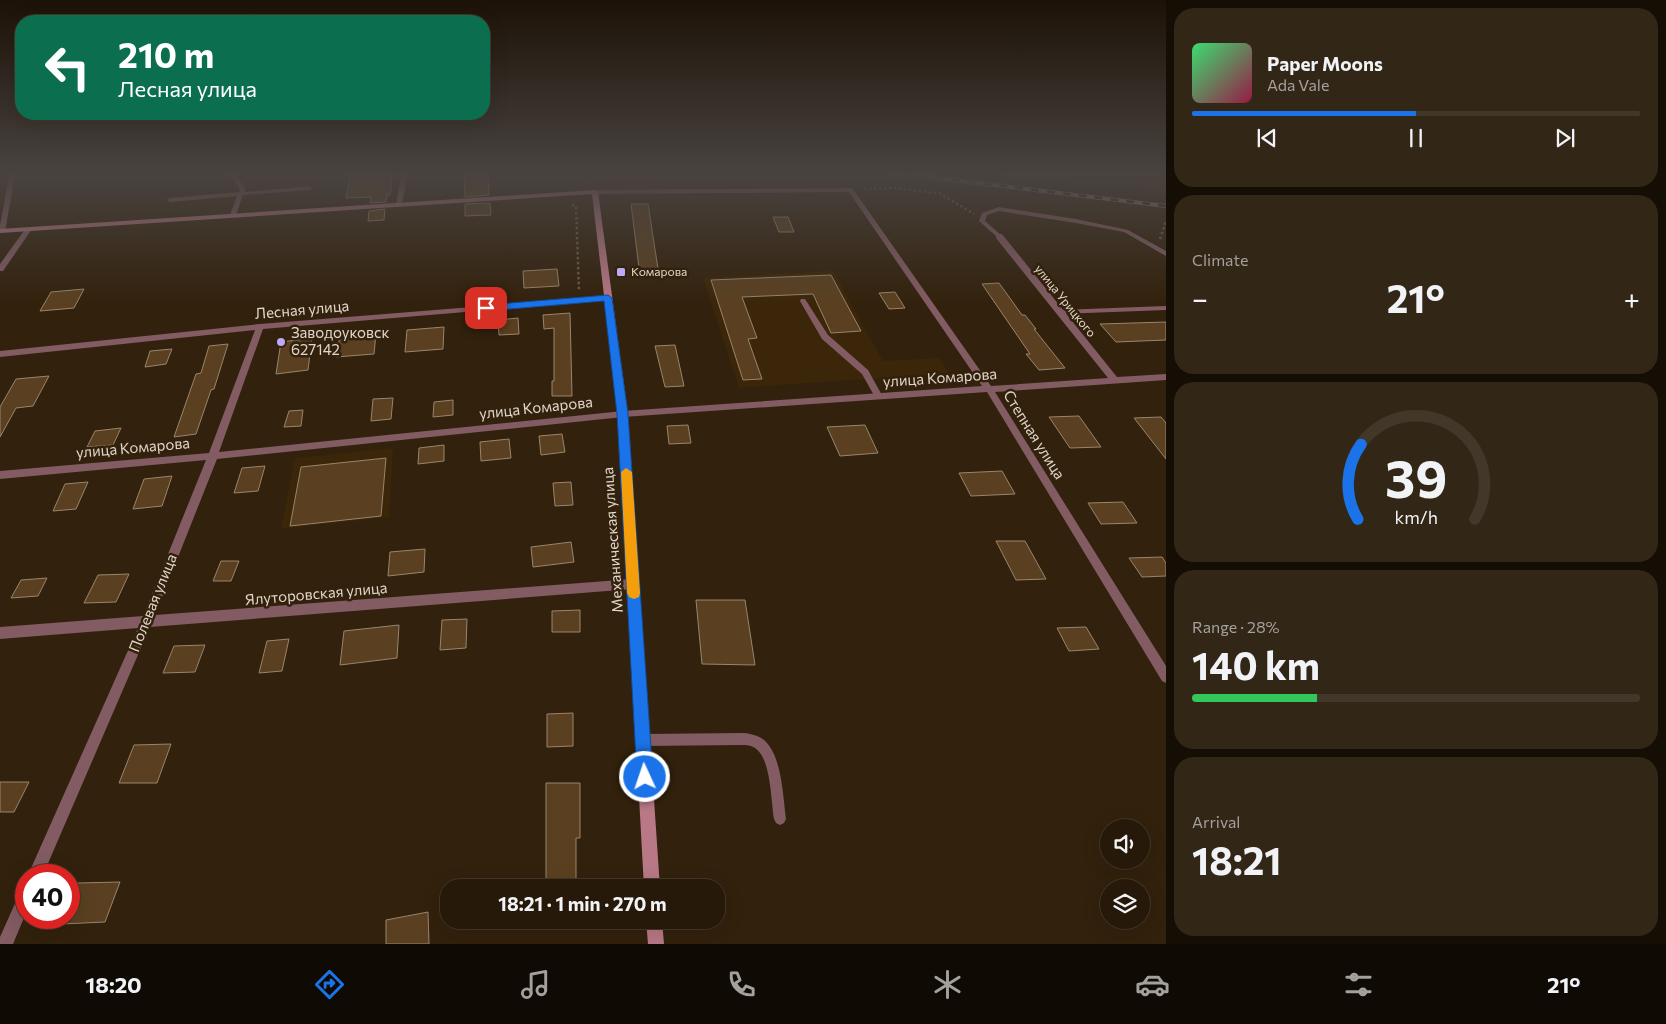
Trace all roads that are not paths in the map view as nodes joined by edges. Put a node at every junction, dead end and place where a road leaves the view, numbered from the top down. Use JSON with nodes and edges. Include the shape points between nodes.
{"nodes":[{"id":1,"x":4,"y":216,"type":"edge"},
{"id":2,"x":218,"y":216,"type":"edge"},
{"id":3,"x":598,"y":216,"type":"edge"},
{"id":4,"x":869,"y":216,"type":"edge"},
{"id":5,"x":983,"y":216,"type":"edge"},
{"id":6,"x":1041,"y":216,"type":"edge"},
{"id":7,"x":28,"y":229,"type":"junction"},
{"id":8,"x":1,"y":231,"type":"edge"},
{"id":9,"x":998,"y":236,"type":"joint"},
{"id":10,"x":1166,"y":254,"type":"edge"},
{"id":11,"x":0,"y":269,"type":"edge"},
{"id":12,"x":608,"y":298,"type":"junction"},
{"id":13,"x":803,"y":301,"type":"dead end"},
{"id":14,"x":1166,"y":308,"type":"edge"},
{"id":15,"x":1060,"y":312,"type":"junction"},
{"id":16,"x":260,"y":327,"type":"junction"},
{"id":17,"x":0,"y":354,"type":"edge"},
{"id":18,"x":1166,"y":377,"type":"edge"},
{"id":19,"x":1115,"y":381,"type":"junction"},
{"id":20,"x":989,"y":389,"type":"junction"},
{"id":21,"x":879,"y":397,"type":"junction"},
{"id":22,"x":623,"y":414,"type":"junction"},
{"id":23,"x":213,"y":456,"type":"junction"},
{"id":24,"x":0,"y":475,"type":"edge"},
{"id":25,"x":633,"y":584,"type":"junction"},
{"id":26,"x":146,"y":623,"type":"junction"},
{"id":27,"x":0,"y":634,"type":"edge"},
{"id":28,"x":1166,"y":677,"type":"edge"},
{"id":29,"x":643,"y":740,"type":"junction"},
{"id":30,"x":780,"y":819,"type":"dead end"},
{"id":31,"x":40,"y":864,"type":"edge"},
{"id":32,"x":651,"y":879,"type":"edge"},
{"id":33,"x":15,"y":921,"type":"edge"},
{"id":34,"x":655,"y":929,"type":"edge"},
{"id":35,"x":5,"y":944,"type":"edge"},
{"id":36,"x":656,"y":944,"type":"edge"}],
"edges":[{"from":1,"to":8,"type":"lane"},
{"from":2,"to":7,"type":"street"},
{"from":3,"to":12,"type":"street","name":"Механическая улица"},
{"from":4,"to":20,"type":"street","name":"Степная улица"},
{"from":5,"to":9,"type":"lane","via":[[982,220]]},
{"from":6,"to":10,"type":"lane","via":[[1126,231]]},
{"from":7,"to":8,"type":"street"},
{"from":7,"to":11,"type":"street"},
{"from":9,"to":15,"type":"street","name":"улица Урицкого"},
{"from":12,"to":16,"type":"street","name":"Лесная улица"},
{"from":12,"to":22,"type":"street","name":"Механическая улица"},
{"from":13,"to":21,"type":"lane","via":[[825,337],[865,372]]},
{"from":14,"to":15,"type":"lane"},
{"from":15,"to":19,"type":"street","name":"улица Урицкого"},
{"from":16,"to":17,"type":"street","name":"Лесная улица"},
{"from":16,"to":23,"type":"street","name":"Полевая улица"},
{"from":18,"to":19,"type":"street","name":"улица Комарова"},
{"from":19,"to":20,"type":"street","name":"улица Комарова"},
{"from":20,"to":21,"type":"street","name":"улица Комарова"},
{"from":20,"to":28,"type":"street","name":"Степная улица"},
{"from":21,"to":22,"type":"street","name":"улица Комарова"},
{"from":22,"to":23,"type":"street","name":"улица Комарова"},
{"from":22,"to":25,"type":"street","name":"Механическая улица"},
{"from":23,"to":24,"type":"street","name":"улица Комарова"},
{"from":23,"to":26,"type":"street","name":"Полевая улица"},
{"from":25,"to":26,"type":"street","name":"Ялуторовская улица"},
{"from":25,"to":29,"type":"street","name":"Механическая улица"},
{"from":26,"to":27,"type":"street","name":"Ялуторовская улица"},
{"from":26,"to":31,"type":"street","name":"Полевая улица"},
{"from":29,"to":30,"type":"lane","via":[[755,741],[763,746],[769,757]]},
{"from":29,"to":32,"type":"street","name":"Механическая улица"},
{"from":33,"to":35,"type":"street"},
{"from":34,"to":36,"type":"street"}]}
